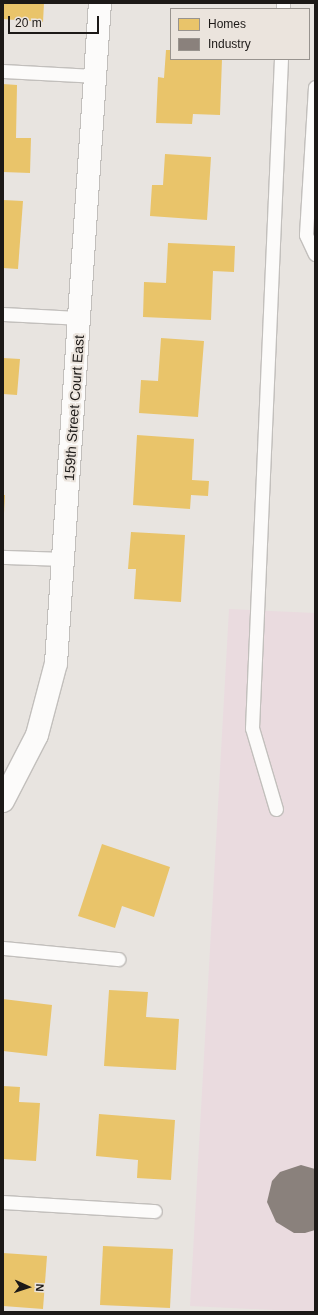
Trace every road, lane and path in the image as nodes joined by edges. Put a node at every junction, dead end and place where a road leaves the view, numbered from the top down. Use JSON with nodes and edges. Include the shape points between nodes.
{"nodes":[{"id":1,"x":100,"y":3,"type":"edge"},
{"id":2,"x":281,"y":60,"type":"edge"},
{"id":3,"x":3,"y":71,"type":"edge"},
{"id":4,"x":96,"y":76,"type":"junction"},
{"id":5,"x":315,"y":87,"type":"edge"},
{"id":6,"x":315,"y":254,"type":"edge"},
{"id":7,"x":3,"y":314,"type":"edge"},
{"id":8,"x":80,"y":318,"type":"junction"},
{"id":9,"x":3,"y":557,"type":"edge"},
{"id":10,"x":65,"y":559,"type":"junction"},
{"id":11,"x":3,"y":802,"type":"edge"},
{"id":12,"x":276,"y":809,"type":"dead end"},
{"id":13,"x":3,"y":948,"type":"edge"},
{"id":14,"x":118,"y":959,"type":"dead end"},
{"id":15,"x":3,"y":1202,"type":"edge"},
{"id":16,"x":155,"y":1211,"type":"dead end"}],
"edges":[{"from":1,"to":4,"type":"street","name":"159th Street Court East"},
{"from":2,"to":12,"type":"lane","via":[[252,728]]},
{"from":3,"to":4,"type":"lane"},
{"from":4,"to":8,"type":"street","name":"159th Street Court East"},
{"from":5,"to":6,"type":"lane","via":[[306,235]]},
{"from":7,"to":8,"type":"lane"},
{"from":8,"to":10,"type":"street","name":"159th Street Court East"},
{"from":9,"to":10,"type":"lane"},
{"from":10,"to":11,"type":"street","name":"159th Street Court East","via":[[56,663],[37,735]]},
{"from":13,"to":14,"type":"lane"},
{"from":15,"to":16,"type":"lane"}]}
